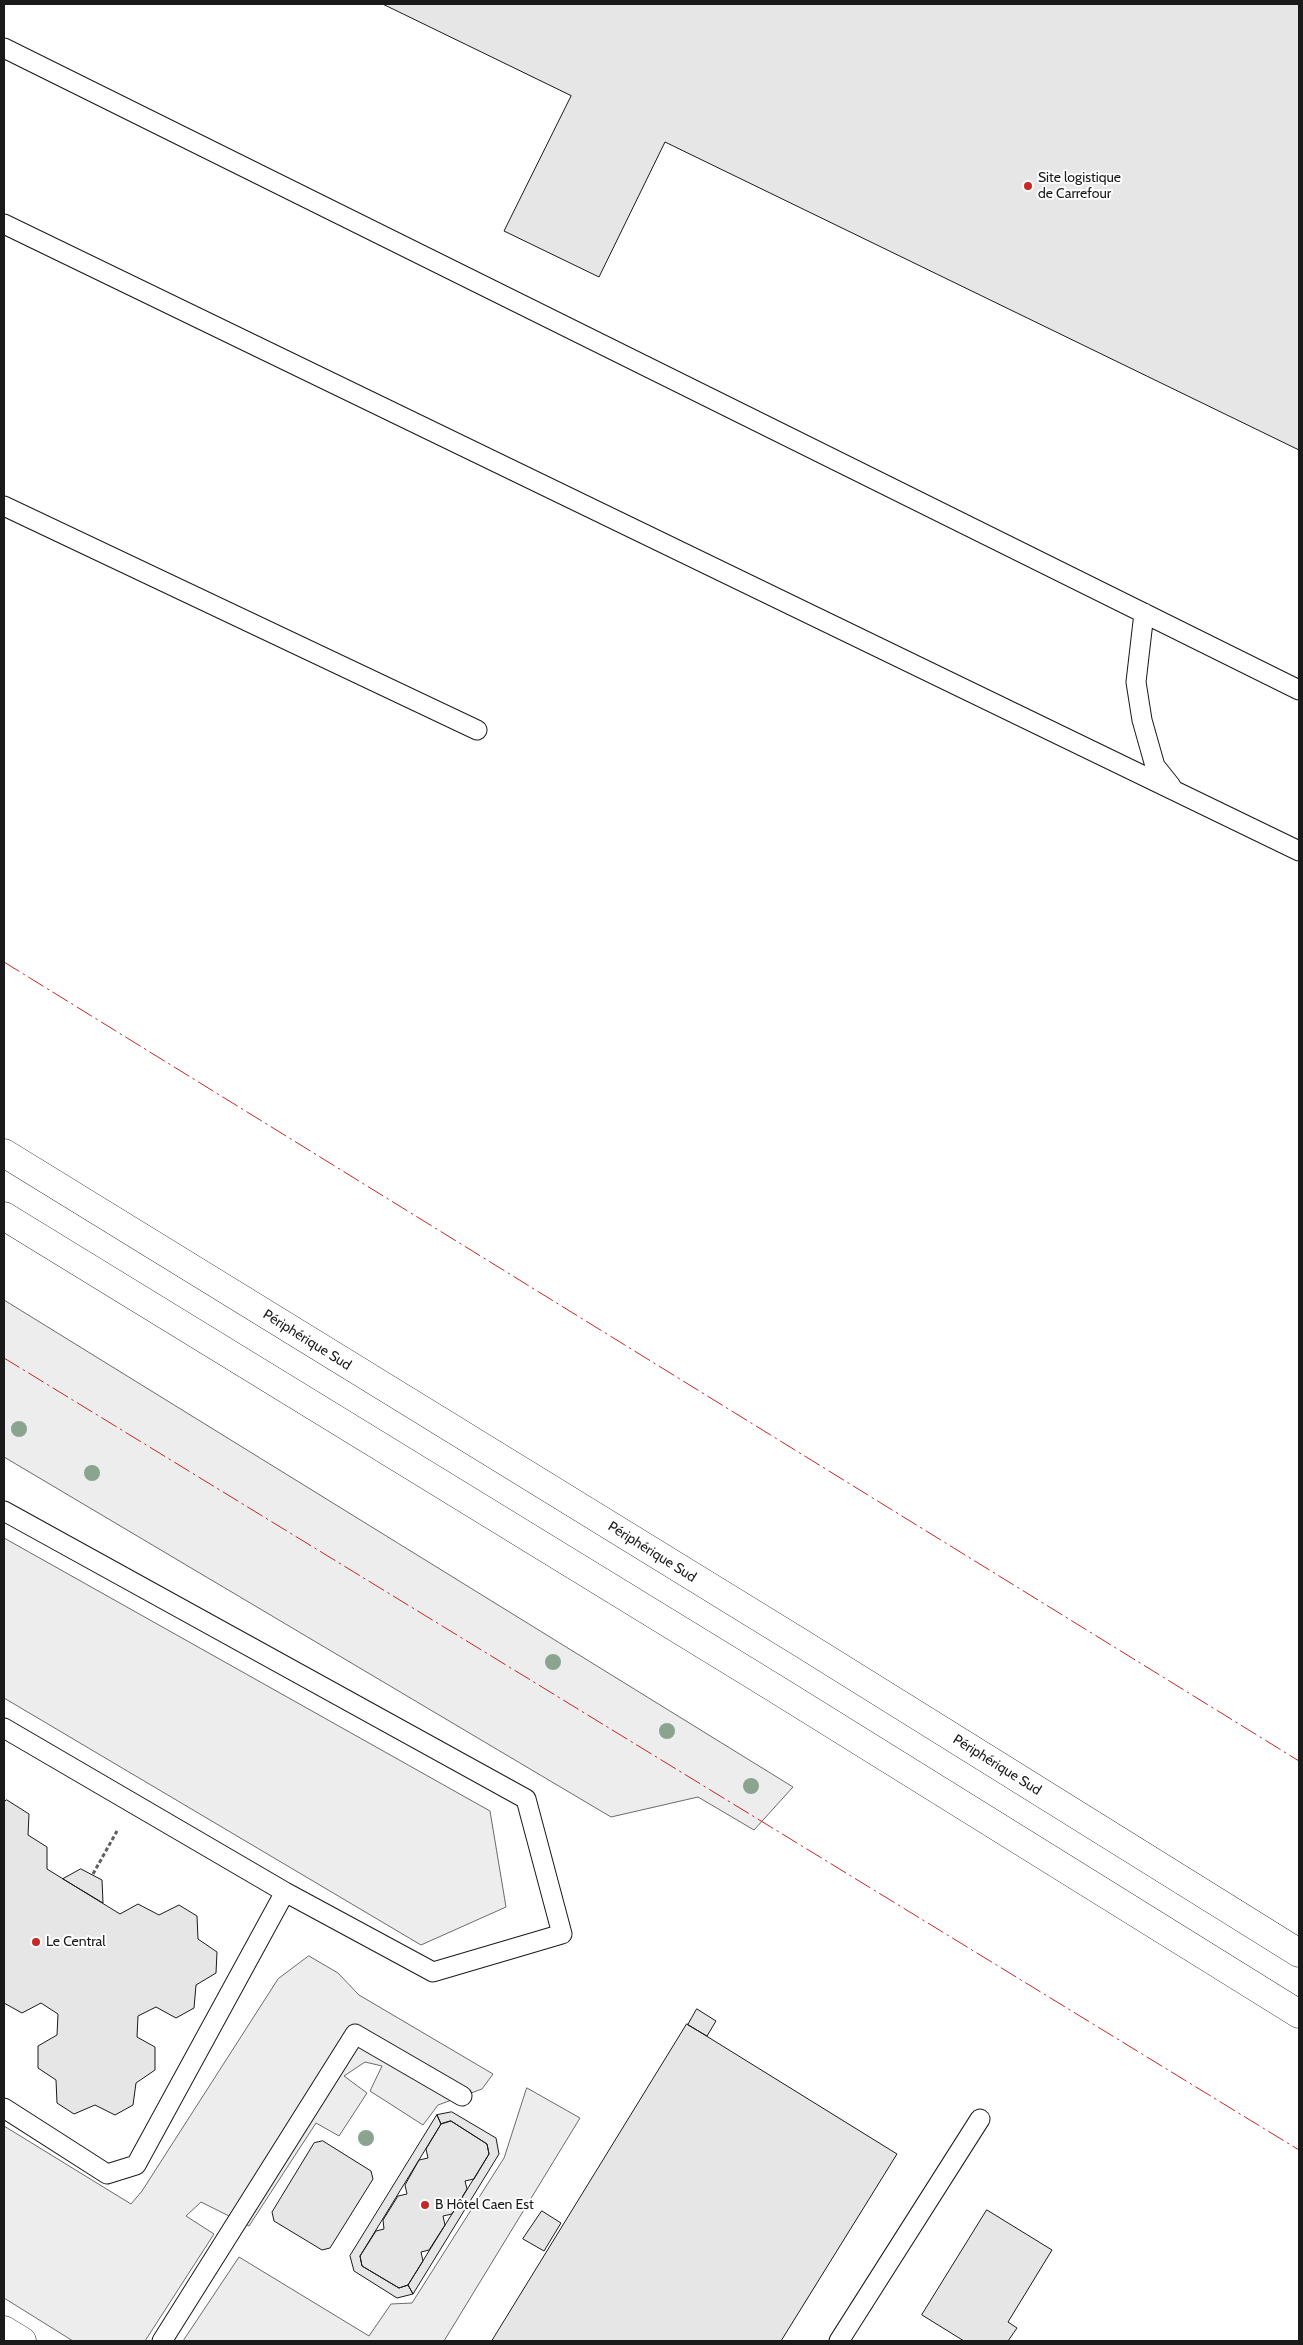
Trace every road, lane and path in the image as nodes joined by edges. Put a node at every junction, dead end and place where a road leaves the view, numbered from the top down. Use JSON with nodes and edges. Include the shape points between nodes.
{"nodes":[{"id":1,"x":4,"y":48,"type":"edge"},
{"id":2,"x":4,"y":224,"type":"edge"},
{"id":3,"x":4,"y":506,"type":"edge"},
{"id":4,"x":1144,"y":613,"type":"junction"},
{"id":5,"x":1299,"y":690,"type":"edge"},
{"id":6,"x":476,"y":730,"type":"dead end"},
{"id":7,"x":1175,"y":791,"type":"junction"},
{"id":8,"x":1299,"y":851,"type":"edge"},
{"id":9,"x":4,"y":1153,"type":"edge"},
{"id":10,"x":4,"y":1216,"type":"edge"},
{"id":11,"x":4,"y":1512,"type":"edge"},
{"id":12,"x":4,"y":1728,"type":"edge"},
{"id":13,"x":132,"y":1803,"type":"junction"},
{"id":14,"x":93,"y":1874,"type":"dead end"},
{"id":15,"x":285,"y":1892,"type":"junction"},
{"id":16,"x":1299,"y":1953,"type":"edge"},
{"id":17,"x":1299,"y":2014,"type":"edge"},
{"id":18,"x":462,"y":2096,"type":"dead end"},
{"id":19,"x":4,"y":2108,"type":"edge"},
{"id":20,"x":980,"y":2119,"type":"dead end"},
{"id":21,"x":4,"y":2330,"type":"edge"},
{"id":22,"x":22,"y":2341,"type":"edge"},
{"id":23,"x":162,"y":2341,"type":"edge"},
{"id":24,"x":840,"y":2341,"type":"edge"}],
"edges":[{"from":1,"to":4,"type":"lane"},
{"from":2,"to":7,"type":"lane"},
{"from":3,"to":6,"type":"lane"},
{"from":4,"to":5,"type":"lane"},
{"from":4,"to":7,"type":"lane","via":[[1136,682],[1142,720],[1154,766]]},
{"from":7,"to":8,"type":"lane"},
{"from":9,"to":16,"type":"main road","name":"Périphérique Sud"},
{"from":10,"to":17,"type":"main road"},
{"from":11,"to":15,"type":"lane","via":[[526,1799],[562,1934],[433,1972]]},
{"from":12,"to":13,"type":"lane"},
{"from":13,"to":14,"type":"path"},
{"from":13,"to":15,"type":"lane"},
{"from":15,"to":19,"type":"lane","via":[[136,2165],[107,2174]]},
{"from":18,"to":23,"type":"lane","via":[[355,2034]]},
{"from":20,"to":24,"type":"lane"},
{"from":21,"to":22,"type":"main road"}]}
